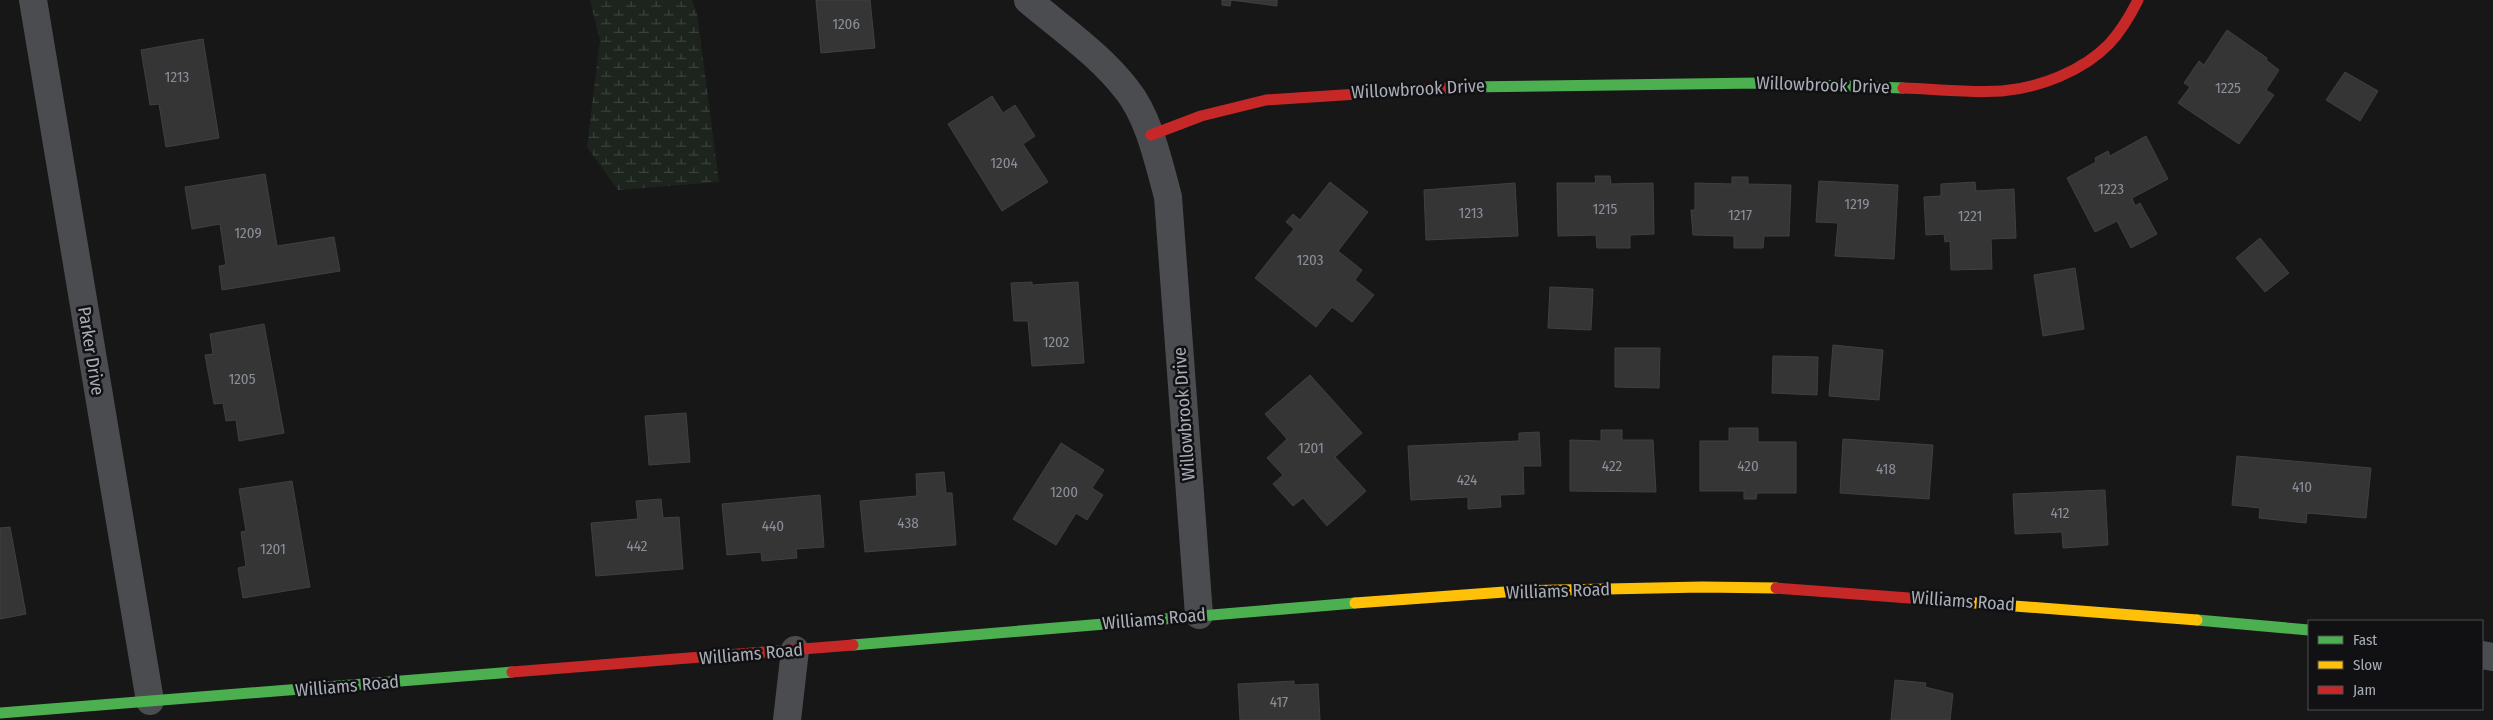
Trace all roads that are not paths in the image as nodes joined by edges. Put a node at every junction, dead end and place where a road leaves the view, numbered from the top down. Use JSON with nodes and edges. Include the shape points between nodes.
{"nodes":[{"id":1,"x":34,"y":0,"type":"edge"},
{"id":2,"x":1028,"y":0,"type":"edge"},
{"id":3,"x":2138,"y":0,"type":"edge"},
{"id":4,"x":1151,"y":135,"type":"junction"},
{"id":5,"x":1199,"y":615,"type":"junction"},
{"id":6,"x":2308,"y":630,"type":"edge"},
{"id":7,"x":795,"y":650,"type":"junction"},
{"id":8,"x":150,"y":701,"type":"junction"},
{"id":9,"x":0,"y":712,"type":"edge"},
{"id":10,"x":787,"y":720,"type":"edge"}],
"edges":[{"from":1,"to":8,"type":"street","name":"Parker Drive"},
{"from":2,"to":4,"type":"street","via":[[1104,65],[1129,91]]},
{"from":3,"to":4,"type":"street","name":"Willowbrook Drive","via":[[2128,20],[2108,45],[2076,68],[2048,81],[2003,91],[1759,83],[1495,85],[1266,100],[1201,116]]},
{"from":4,"to":5,"type":"street","name":"Willowbrook Drive","via":[[1168,197]]},
{"from":5,"to":6,"type":"street","name":"Williams Road","via":[[1518,591],[1702,587],[1776,588]]},
{"from":5,"to":7,"type":"street","name":"Williams Road"},
{"from":7,"to":8,"type":"street","name":"Williams Road"},
{"from":7,"to":10,"type":"street"},
{"from":8,"to":9,"type":"street","name":"Williams Road"}]}
